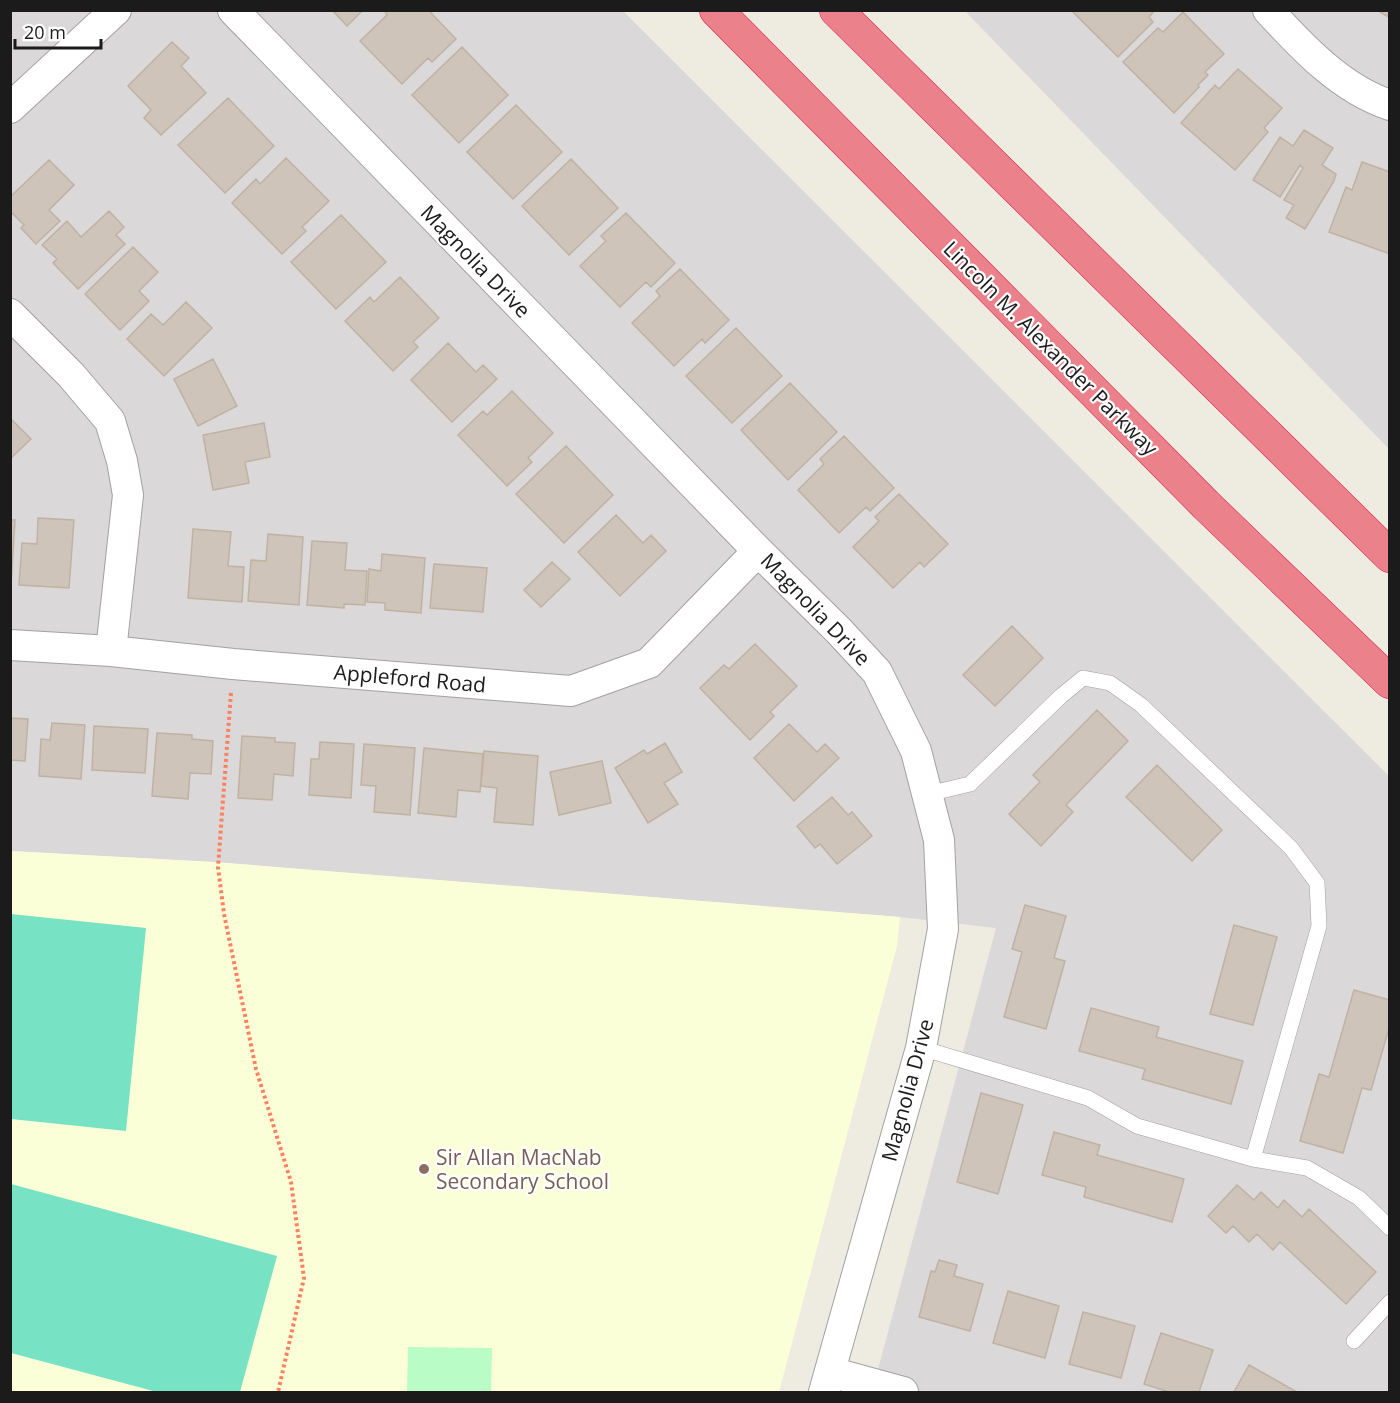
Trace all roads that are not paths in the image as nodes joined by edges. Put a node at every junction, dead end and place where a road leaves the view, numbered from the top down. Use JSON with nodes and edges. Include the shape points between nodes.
{"nodes":[{"id":1,"x":116,"y":10,"type":"edge"},
{"id":2,"x":232,"y":10,"type":"edge"},
{"id":3,"x":716,"y":10,"type":"edge"},
{"id":4,"x":836,"y":10,"type":"edge"},
{"id":5,"x":1268,"y":10,"type":"edge"},
{"id":6,"x":1389,"y":105,"type":"edge"},
{"id":7,"x":10,"y":108,"type":"edge"},
{"id":8,"x":10,"y":314,"type":"edge"},
{"id":9,"x":758,"y":551,"type":"junction"},
{"id":10,"x":1389,"y":556,"type":"edge"},
{"id":11,"x":10,"y":645,"type":"edge"},
{"id":12,"x":111,"y":651,"type":"junction"},
{"id":13,"x":1389,"y":682,"type":"edge"},
{"id":14,"x":928,"y":795,"type":"junction"},
{"id":15,"x":921,"y":1048,"type":"junction"},
{"id":16,"x":1253,"y":1159,"type":"junction"},
{"id":17,"x":1389,"y":1228,"type":"edge"},
{"id":18,"x":1389,"y":1302,"type":"edge"},
{"id":19,"x":1354,"y":1341,"type":"dead end"},
{"id":20,"x":827,"y":1382,"type":"edge"},
{"id":21,"x":903,"y":1392,"type":"edge"}],
"edges":[{"from":1,"to":7,"type":"street"},
{"from":2,"to":9,"type":"street","name":"Magnolia Drive"},
{"from":3,"to":13,"type":"highway","name":"Lincoln M. Alexander Parkway","via":[[1206,505]]},
{"from":4,"to":10,"type":"highway"},
{"from":5,"to":6,"type":"street","via":[[1304,49],[1339,78]]},
{"from":8,"to":12,"type":"street","via":[[110,421],[122,461],[128,495]]},
{"from":9,"to":12,"type":"street","name":"Appleford Road","via":[[649,663],[571,691]]},
{"from":9,"to":14,"type":"street","name":"Magnolia Drive","via":[[877,672],[916,751]]},
{"from":11,"to":12,"type":"street","name":"Appleford Road"},
{"from":14,"to":15,"type":"street","name":"Magnolia Drive","via":[[939,840],[943,929]]},
{"from":14,"to":16,"type":"lane","via":[[970,784],[1083,678],[1110,683],[1141,705],[1291,848],[1317,883],[1319,926]]},
{"from":15,"to":16,"type":"lane","via":[[1088,1098],[1137,1126]]},
{"from":15,"to":20,"type":"street","name":"Magnolia Drive"},
{"from":16,"to":17,"type":"lane","via":[[1306,1168],[1359,1197]]},
{"from":18,"to":19,"type":"lane"},
{"from":20,"to":21,"type":"street"}]}
